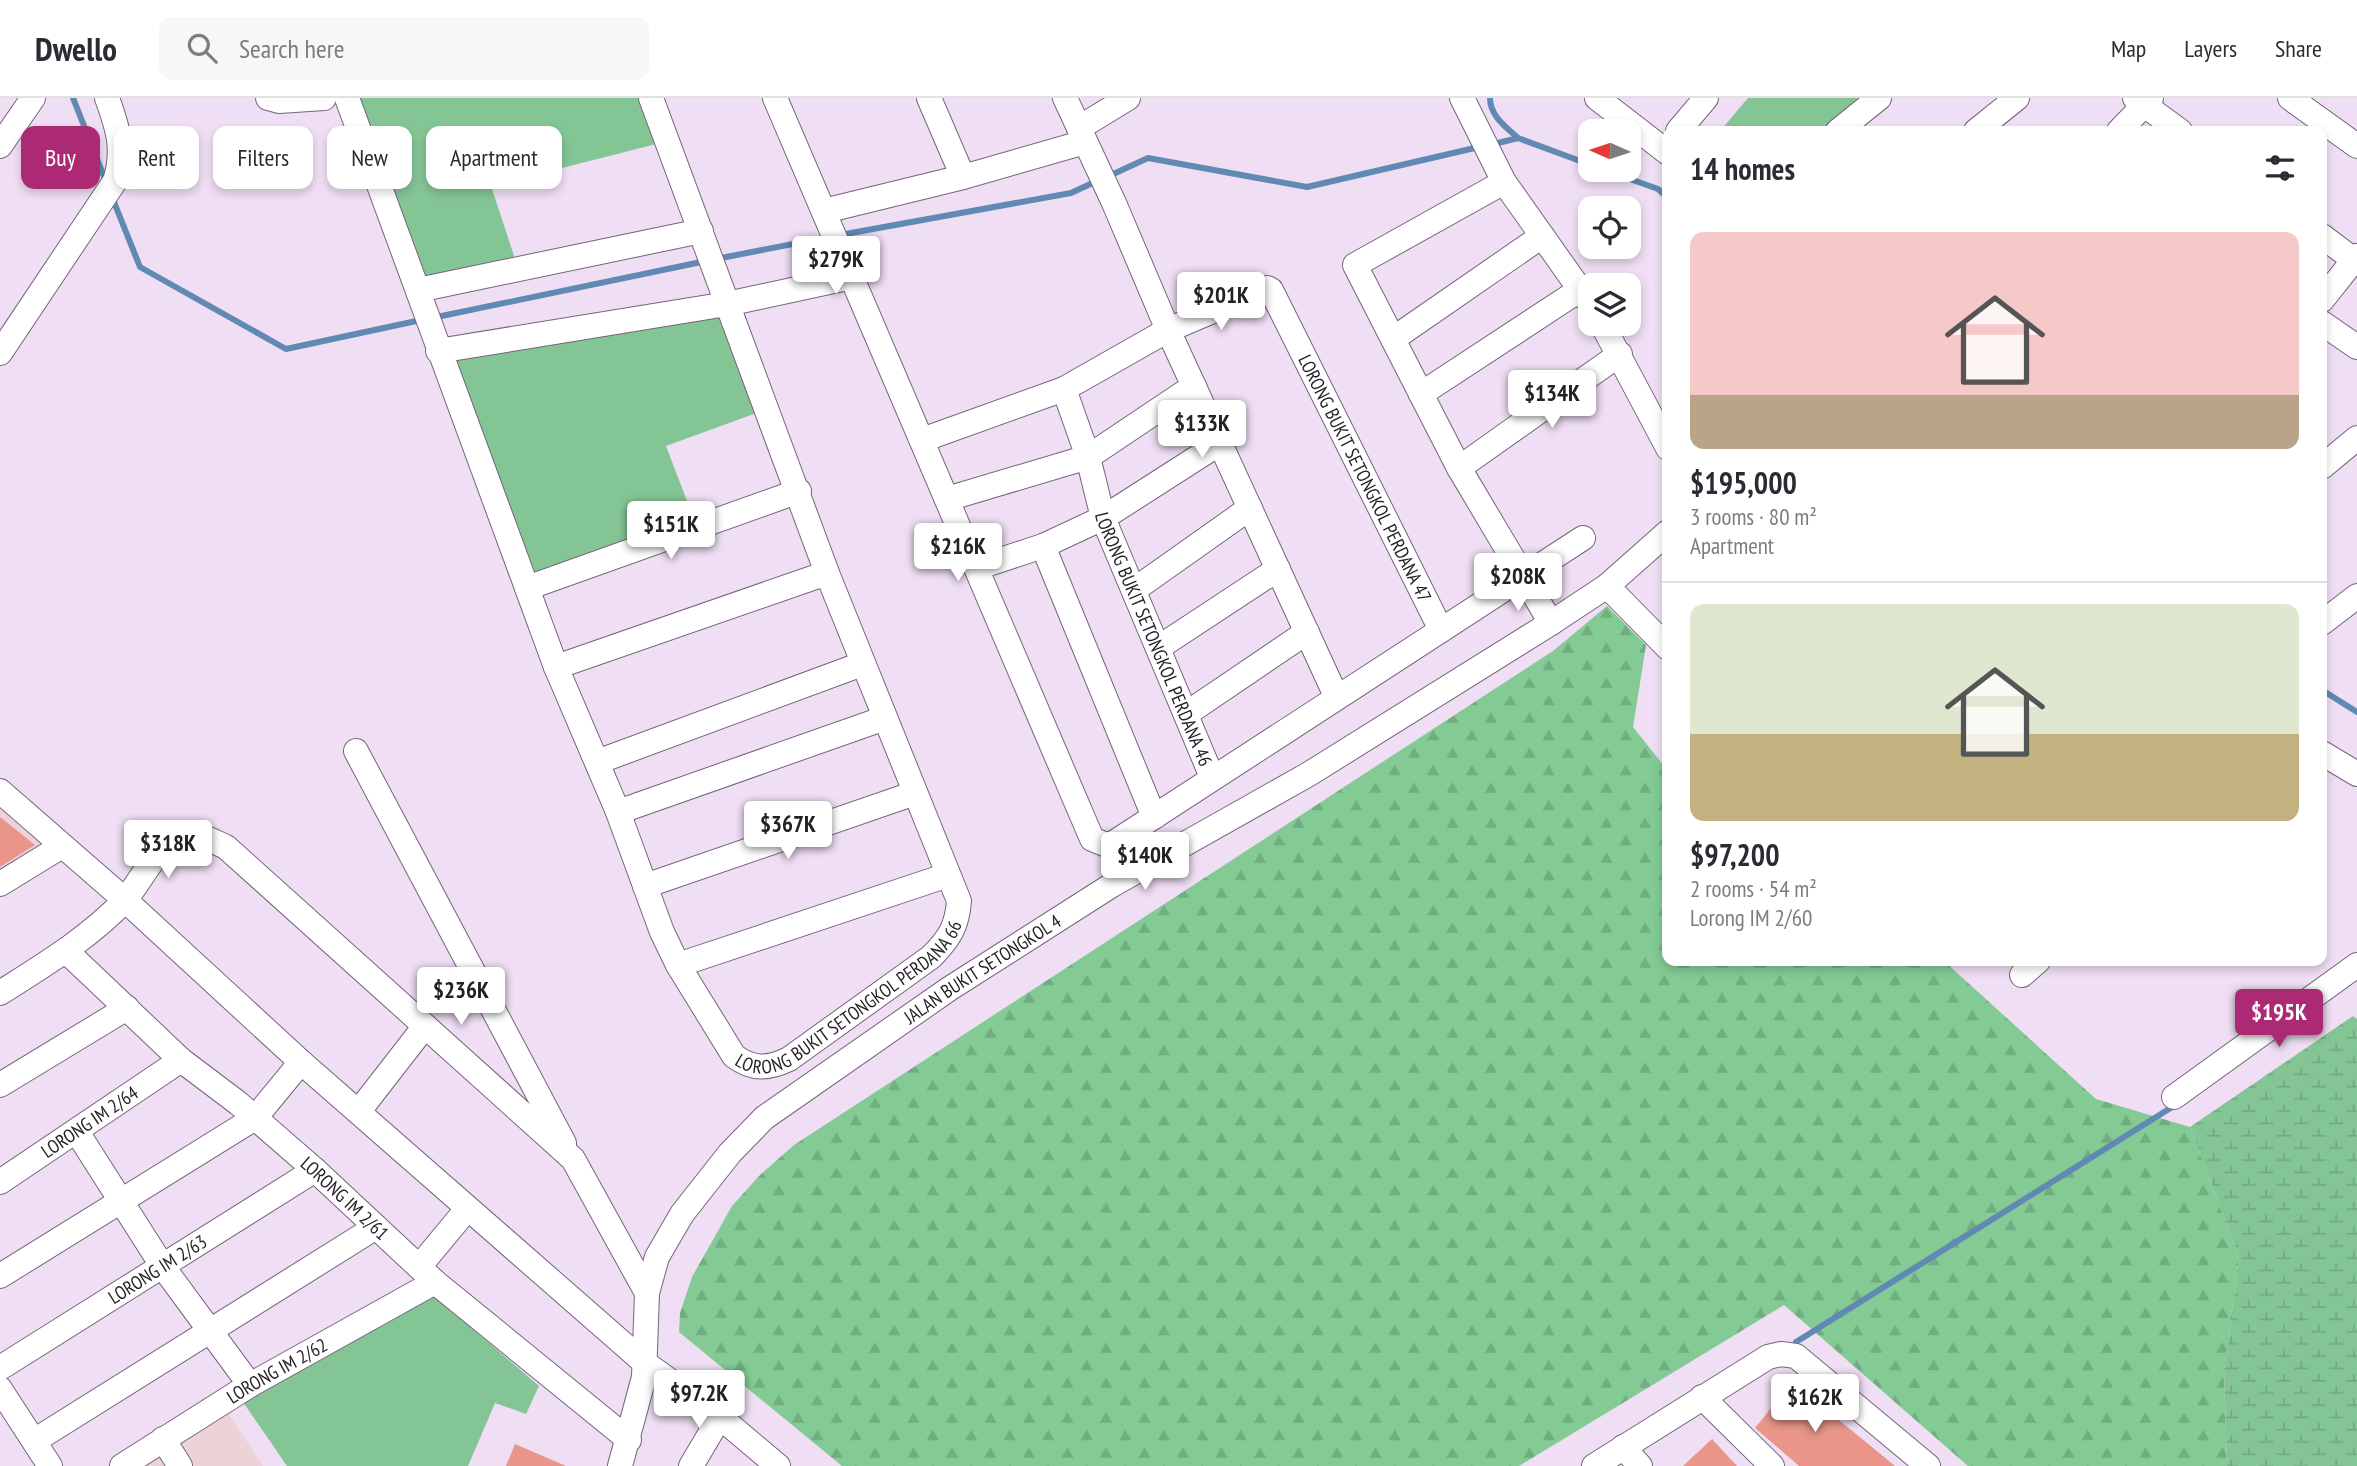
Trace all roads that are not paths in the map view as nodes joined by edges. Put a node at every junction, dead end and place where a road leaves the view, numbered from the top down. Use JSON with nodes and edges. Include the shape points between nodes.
{"nodes":[{"id":1,"x":33,"y":98,"type":"edge"},
{"id":2,"x":107,"y":98,"type":"edge"},
{"id":3,"x":268,"y":98,"type":"edge"},
{"id":4,"x":324,"y":98,"type":"edge"},
{"id":5,"x":347,"y":98,"type":"edge"},
{"id":6,"x":651,"y":98,"type":"edge"},
{"id":7,"x":775,"y":98,"type":"edge"},
{"id":8,"x":929,"y":98,"type":"edge"},
{"id":9,"x":1065,"y":98,"type":"edge"},
{"id":10,"x":1128,"y":98,"type":"edge"},
{"id":11,"x":1462,"y":98,"type":"edge"},
{"id":12,"x":1597,"y":98,"type":"edge"},
{"id":13,"x":1706,"y":98,"type":"edge"},
{"id":14,"x":1879,"y":98,"type":"edge"},
{"id":15,"x":2017,"y":98,"type":"edge"},
{"id":16,"x":2290,"y":98,"type":"edge"},
{"id":17,"x":2144,"y":100,"type":"edge"},
{"id":18,"x":1683,"y":126,"type":"edge"},
{"id":19,"x":1844,"y":126,"type":"edge"},
{"id":20,"x":1982,"y":126,"type":"edge"},
{"id":21,"x":2123,"y":126,"type":"edge"},
{"id":22,"x":2174,"y":126,"type":"edge"},
{"id":23,"x":1083,"y":138,"type":"junction"},
{"id":24,"x":1662,"y":140,"type":"edge"},
{"id":25,"x":0,"y":146,"type":"edge"},
{"id":26,"x":2357,"y":146,"type":"edge"},
{"id":27,"x":963,"y":177,"type":"junction"},
{"id":28,"x":1504,"y":182,"type":"junction"},
{"id":29,"x":825,"y":213,"type":"junction"},
{"id":30,"x":701,"y":231,"type":"junction"},
{"id":31,"x":1542,"y":236,"type":"junction"},
{"id":32,"x":2327,"y":239,"type":"edge"},
{"id":33,"x":2356,"y":258,"type":"edge"},
{"id":34,"x":850,"y":272,"type":"junction"},
{"id":35,"x":1578,"y":286,"type":"edge"},
{"id":36,"x":2327,"y":294,"type":"edge"},
{"id":37,"x":421,"y":299,"type":"junction"},
{"id":38,"x":1578,"y":302,"type":"edge"},
{"id":39,"x":727,"y":304,"type":"junction"},
{"id":40,"x":2327,"y":326,"type":"edge"},
{"id":41,"x":1168,"y":330,"type":"junction"},
{"id":42,"x":1609,"y":336,"type":"edge"},
{"id":43,"x":1392,"y":339,"type":"junction"},
{"id":44,"x":436,"y":345,"type":"junction"},
{"id":45,"x":2357,"y":347,"type":"edge"},
{"id":46,"x":0,"y":353,"type":"edge"},
{"id":47,"x":1619,"y":354,"type":"junction"},
{"id":48,"x":1194,"y":386,"type":"junction"},
{"id":49,"x":1064,"y":389,"type":"junction"},
{"id":50,"x":1421,"y":394,"type":"junction"},
{"id":51,"x":1662,"y":436,"type":"edge"},
{"id":52,"x":2357,"y":438,"type":"edge"},
{"id":53,"x":922,"y":440,"type":"junction"},
{"id":54,"x":1220,"y":443,"type":"junction"},
{"id":55,"x":1088,"y":457,"type":"junction"},
{"id":56,"x":2327,"y":463,"type":"edge"},
{"id":57,"x":1459,"y":468,"type":"junction"},
{"id":58,"x":799,"y":491,"type":"junction"},
{"id":59,"x":947,"y":499,"type":"junction"},
{"id":60,"x":1250,"y":508,"type":"junction"},
{"id":61,"x":1103,"y":518,"type":"junction"},
{"id":62,"x":1662,"y":537,"type":"edge"},
{"id":63,"x":1583,"y":538,"type":"dead end"},
{"id":64,"x":1043,"y":546,"type":"junction"},
{"id":65,"x":976,"y":568,"type":"junction"},
{"id":66,"x":1278,"y":569,"type":"junction"},
{"id":67,"x":827,"y":573,"type":"junction"},
{"id":68,"x":1523,"y":580,"type":"junction"},
{"id":69,"x":1607,"y":586,"type":"junction"},
{"id":70,"x":527,"y":587,"type":"junction"},
{"id":71,"x":1134,"y":590,"type":"junction"},
{"id":72,"x":2357,"y":596,"type":"edge"},
{"id":73,"x":2327,"y":619,"type":"edge"},
{"id":74,"x":1550,"y":623,"type":"junction"},
{"id":75,"x":1441,"y":630,"type":"junction"},
{"id":76,"x":1307,"y":632,"type":"junction"},
{"id":77,"x":1662,"y":642,"type":"edge"},
{"id":78,"x":1158,"y":648,"type":"junction"},
{"id":79,"x":862,"y":664,"type":"junction"},
{"id":80,"x":556,"y":667,"type":"junction"},
{"id":81,"x":1336,"y":695,"type":"junction"},
{"id":82,"x":1186,"y":714,"type":"junction"},
{"id":83,"x":885,"y":718,"type":"junction"},
{"id":84,"x":356,"y":751,"type":"dead end"},
{"id":85,"x":2327,"y":756,"type":"edge"},
{"id":86,"x":597,"y":762,"type":"junction"},
{"id":87,"x":2357,"y":774,"type":"edge"},
{"id":88,"x":1212,"y":777,"type":"junction"},
{"id":89,"x":0,"y":790,"type":"edge"},
{"id":90,"x":915,"y":793,"type":"junction"},
{"id":91,"x":618,"y":812,"type":"junction"},
{"id":92,"x":1154,"y":817,"type":"junction"},
{"id":93,"x":62,"y":846,"type":"junction"},
{"id":94,"x":948,"y":875,"type":"junction"},
{"id":95,"x":0,"y":884,"type":"edge"},
{"id":96,"x":645,"y":886,"type":"junction"},
{"id":97,"x":125,"y":900,"type":"junction"},
{"id":98,"x":66,"y":951,"type":"junction"},
{"id":99,"x":678,"y":965,"type":"junction"},
{"id":100,"x":2357,"y":965,"type":"edge"},
{"id":101,"x":0,"y":993,"type":"edge"},
{"id":102,"x":127,"y":1008,"type":"junction"},
{"id":103,"x":425,"y":1026,"type":"junction"},
{"id":104,"x":181,"y":1060,"type":"junction"},
{"id":105,"x":301,"y":1062,"type":"junction"},
{"id":106,"x":0,"y":1085,"type":"edge"},
{"id":107,"x":2174,"y":1097,"type":"dead end"},
{"id":108,"x":359,"y":1111,"type":"junction"},
{"id":109,"x":255,"y":1118,"type":"junction"},
{"id":110,"x":77,"y":1132,"type":"junction"},
{"id":111,"x":573,"y":1159,"type":"junction"},
{"id":112,"x":315,"y":1170,"type":"junction"},
{"id":113,"x":0,"y":1182,"type":"edge"},
{"id":114,"x":120,"y":1203,"type":"junction"},
{"id":115,"x":467,"y":1209,"type":"junction"},
{"id":116,"x":376,"y":1227,"type":"junction"},
{"id":117,"x":163,"y":1267,"type":"junction"},
{"id":118,"x":427,"y":1275,"type":"junction"},
{"id":119,"x":0,"y":1276,"type":"edge"},
{"id":120,"x":647,"y":1293,"type":"junction"},
{"id":121,"x":207,"y":1331,"type":"junction"},
{"id":122,"x":645,"y":1363,"type":"junction"},
{"id":123,"x":0,"y":1368,"type":"edge"},
{"id":124,"x":250,"y":1385,"type":"junction"},
{"id":125,"x":0,"y":1389,"type":"edge"},
{"id":126,"x":1702,"y":1397,"type":"junction"},
{"id":127,"x":720,"y":1417,"type":"junction"},
{"id":128,"x":163,"y":1439,"type":"junction"},
{"id":129,"x":629,"y":1440,"type":"junction"},
{"id":130,"x":34,"y":1441,"type":"junction"},
{"id":131,"x":1623,"y":1447,"type":"junction"},
{"id":132,"x":775,"y":1465,"type":"edge"},
{"id":133,"x":50,"y":1466,"type":"edge"},
{"id":134,"x":122,"y":1466,"type":"edge"},
{"id":135,"x":180,"y":1466,"type":"edge"},
{"id":136,"x":620,"y":1466,"type":"edge"},
{"id":137,"x":691,"y":1466,"type":"edge"},
{"id":138,"x":1594,"y":1466,"type":"edge"},
{"id":139,"x":1640,"y":1466,"type":"edge"},
{"id":140,"x":1772,"y":1466,"type":"edge"},
{"id":141,"x":1928,"y":1466,"type":"edge"}],
"edges":[{"from":1,"to":25,"type":"street"},
{"from":2,"to":46,"type":"street","via":[[121,134],[121,162],[109,191]]},
{"from":3,"to":4,"type":"street"},
{"from":5,"to":37,"type":"street","name":"LORONG BUKIT SETONGKOL PERDANA 66"},
{"from":6,"to":30,"type":"street"},
{"from":7,"to":29,"type":"street"},
{"from":8,"to":27,"type":"street"},
{"from":9,"to":23,"type":"street"},
{"from":10,"to":23,"type":"street"},
{"from":11,"to":28,"type":"street"},
{"from":12,"to":24,"type":"street"},
{"from":13,"to":18,"type":"street"},
{"from":14,"to":19,"type":"street"},
{"from":15,"to":20,"type":"street"},
{"from":16,"to":26,"type":"street"},
{"from":17,"to":21,"type":"street"},
{"from":17,"to":22,"type":"street"},
{"from":23,"to":27,"type":"street"},
{"from":23,"to":41,"type":"street"},
{"from":27,"to":29,"type":"street"},
{"from":28,"to":31,"type":"street"},
{"from":28,"to":43,"type":"street","via":[[1358,262],[1356,269]]},
{"from":29,"to":34,"type":"street"},
{"from":30,"to":37,"type":"street"},
{"from":30,"to":39,"type":"street"},
{"from":31,"to":35,"type":"street"},
{"from":31,"to":43,"type":"street"},
{"from":32,"to":33,"type":"street"},
{"from":33,"to":36,"type":"street"},
{"from":34,"to":39,"type":"street"},
{"from":34,"to":53,"type":"street"},
{"from":37,"to":44,"type":"street","name":"LORONG BUKIT SETONGKOL PERDANA 66"},
{"from":38,"to":50,"type":"street"},
{"from":39,"to":44,"type":"street"},
{"from":39,"to":58,"type":"street"},
{"from":40,"to":45,"type":"street"},
{"from":41,"to":48,"type":"street"},
{"from":41,"to":49,"type":"street"},
{"from":41,"to":75,"type":"street","name":"LORONG BUKIT SETONGKOL PERDANA 47","via":[[1263,288],[1271,290]]},
{"from":42,"to":47,"type":"street"},
{"from":43,"to":50,"type":"street"},
{"from":44,"to":70,"type":"street","name":"LORONG BUKIT SETONGKOL PERDANA 66"},
{"from":47,"to":51,"type":"street"},
{"from":47,"to":57,"type":"street"},
{"from":48,"to":54,"type":"street"},
{"from":48,"to":55,"type":"street"},
{"from":49,"to":53,"type":"street"},
{"from":49,"to":55,"type":"street","name":"LORONG BUKIT SETONGKOL PERDANA 46"},
{"from":50,"to":57,"type":"street"},
{"from":52,"to":56,"type":"street"},
{"from":53,"to":59,"type":"street"},
{"from":54,"to":60,"type":"street"},
{"from":54,"to":61,"type":"street"},
{"from":55,"to":59,"type":"street"},
{"from":55,"to":61,"type":"street","name":"LORONG BUKIT SETONGKOL PERDANA 46"},
{"from":57,"to":68,"type":"street"},
{"from":58,"to":67,"type":"street"},
{"from":58,"to":70,"type":"street"},
{"from":59,"to":65,"type":"street"},
{"from":60,"to":66,"type":"street"},
{"from":60,"to":71,"type":"street"},
{"from":61,"to":64,"type":"street"},
{"from":61,"to":71,"type":"street","name":"LORONG BUKIT SETONGKOL PERDANA 46"},
{"from":62,"to":69,"type":"street","name":"JALAN BUKIT SETONGKOL 4"},
{"from":63,"to":68,"type":"street","name":"LORONG BUKIT SETONGKOL PERDANA 46"},
{"from":64,"to":65,"type":"street"},
{"from":64,"to":92,"type":"street"},
{"from":65,"to":92,"type":"street","via":[[1092,839],[1109,846]]},
{"from":66,"to":76,"type":"street"},
{"from":66,"to":78,"type":"street"},
{"from":67,"to":79,"type":"street"},
{"from":67,"to":80,"type":"street"},
{"from":68,"to":74,"type":"street"},
{"from":68,"to":75,"type":"street","name":"LORONG BUKIT SETONGKOL PERDANA 46"},
{"from":69,"to":74,"type":"street","name":"JALAN BUKIT SETONGKOL 4"},
{"from":69,"to":77,"type":"street"},
{"from":70,"to":80,"type":"street","name":"LORONG BUKIT SETONGKOL PERDANA 66"},
{"from":71,"to":78,"type":"street","name":"LORONG BUKIT SETONGKOL PERDANA 46"},
{"from":72,"to":73,"type":"street"},
{"from":74,"to":120,"type":"street","name":"JALAN BUKIT SETONGKOL 4","via":[[1308,774],[1112,884],[938,996],[774,1110],[730,1153],[682,1214],[657,1257]]},
{"from":75,"to":81,"type":"street","name":"LORONG BUKIT SETONGKOL PERDANA 46"},
{"from":76,"to":81,"type":"street"},
{"from":76,"to":82,"type":"street"},
{"from":78,"to":82,"type":"street","name":"LORONG BUKIT SETONGKOL PERDANA 46"},
{"from":79,"to":83,"type":"street"},
{"from":79,"to":86,"type":"street"},
{"from":80,"to":86,"type":"street","name":"LORONG BUKIT SETONGKOL PERDANA 66"},
{"from":81,"to":88,"type":"street","name":"LORONG BUKIT SETONGKOL PERDANA 46"},
{"from":82,"to":88,"type":"street","name":"LORONG BUKIT SETONGKOL PERDANA 46"},
{"from":83,"to":90,"type":"street"},
{"from":83,"to":91,"type":"street"},
{"from":84,"to":111,"type":"street"},
{"from":85,"to":87,"type":"street"},
{"from":86,"to":91,"type":"street","name":"LORONG BUKIT SETONGKOL PERDANA 66"},
{"from":88,"to":92,"type":"street"},
{"from":89,"to":93,"type":"street"},
{"from":90,"to":94,"type":"street"},
{"from":90,"to":96,"type":"street"},
{"from":91,"to":96,"type":"street","name":"LORONG BUKIT SETONGKOL PERDANA 66"},
{"from":93,"to":95,"type":"street"},
{"from":93,"to":97,"type":"street"},
{"from":94,"to":99,"type":"street"},
{"from":94,"to":99,"type":"street","name":"LORONG BUKIT SETONGKOL PERDANA 66","via":[[959,901],[957,923],[948,940],[932,957],[775,1066],[748,1066],[734,1056]]},
{"from":96,"to":99,"type":"street","name":"LORONG BUKIT SETONGKOL PERDANA 66"},
{"from":97,"to":98,"type":"street"},
{"from":97,"to":103,"type":"street","via":[[168,842],[198,835],[226,847]]},
{"from":97,"to":105,"type":"street"},
{"from":98,"to":101,"type":"street"},
{"from":98,"to":102,"type":"street","name":"LORONG IM 2/61"},
{"from":100,"to":107,"type":"street"},
{"from":102,"to":104,"type":"street","name":"LORONG IM 2/61"},
{"from":102,"to":106,"type":"street"},
{"from":103,"to":108,"type":"street"},
{"from":103,"to":111,"type":"street"},
{"from":104,"to":109,"type":"street","name":"LORONG IM 2/61"},
{"from":104,"to":110,"type":"street","name":"LORONG IM 2/64"},
{"from":105,"to":108,"type":"street"},
{"from":105,"to":109,"type":"street"},
{"from":108,"to":115,"type":"street"},
{"from":109,"to":112,"type":"street","name":"LORONG IM 2/61"},
{"from":109,"to":114,"type":"street"},
{"from":110,"to":113,"type":"street","name":"LORONG IM 2/64"},
{"from":110,"to":114,"type":"street"},
{"from":111,"to":120,"type":"street"},
{"from":112,"to":116,"type":"street","name":"LORONG IM 2/61"},
{"from":112,"to":117,"type":"street","name":"LORONG IM 2/63"},
{"from":114,"to":117,"type":"street"},
{"from":114,"to":119,"type":"street"},
{"from":115,"to":118,"type":"street"},
{"from":115,"to":122,"type":"street"},
{"from":116,"to":118,"type":"street","name":"LORONG IM 2/61"},
{"from":116,"to":121,"type":"street"},
{"from":117,"to":121,"type":"street"},
{"from":117,"to":123,"type":"street","name":"LORONG IM 2/63"},
{"from":118,"to":124,"type":"street","name":"LORONG IM 2/62"},
{"from":118,"to":129,"type":"street","name":"LORONG IM 2/61"},
{"from":120,"to":122,"type":"street","name":"JALAN BUKIT SETONGKOL 4"},
{"from":121,"to":124,"type":"street"},
{"from":121,"to":130,"type":"street"},
{"from":122,"to":127,"type":"street"},
{"from":122,"to":129,"type":"street","name":"JALAN BUKIT SETONGKOL 4"},
{"from":124,"to":128,"type":"street","name":"LORONG IM 2/62"},
{"from":125,"to":130,"type":"street"},
{"from":126,"to":131,"type":"street"},
{"from":126,"to":140,"type":"street"},
{"from":126,"to":141,"type":"street","via":[[1768,1357],[1796,1356]]},
{"from":127,"to":132,"type":"street"},
{"from":127,"to":137,"type":"street"},
{"from":128,"to":134,"type":"street","name":"LORONG IM 2/62"},
{"from":128,"to":135,"type":"street"},
{"from":129,"to":136,"type":"street","name":"JALAN BUKIT SETONGKOL 4"},
{"from":130,"to":133,"type":"street"},
{"from":131,"to":138,"type":"street"},
{"from":131,"to":139,"type":"street"}]}
